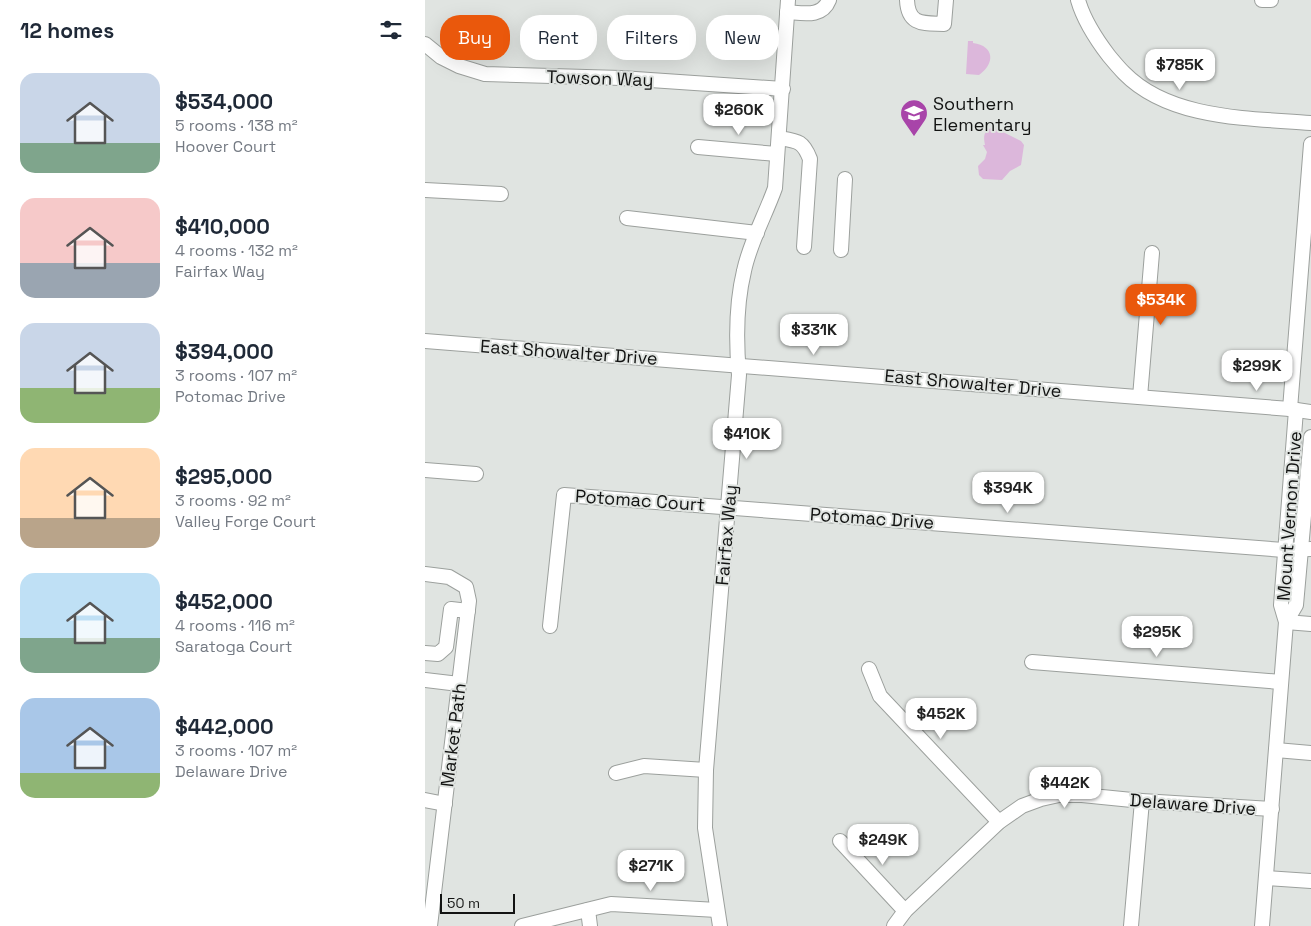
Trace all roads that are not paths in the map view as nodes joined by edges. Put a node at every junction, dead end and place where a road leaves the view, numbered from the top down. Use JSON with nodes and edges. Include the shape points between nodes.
{"nodes":[{"id":1,"x":829,"y":0,"type":"edge"},
{"id":2,"x":907,"y":0,"type":"edge"},
{"id":3,"x":946,"y":0,"type":"edge"},
{"id":4,"x":1078,"y":0,"type":"edge"},
{"id":5,"x":1262,"y":0,"type":"edge"},
{"id":6,"x":1271,"y":0,"type":"edge"},
{"id":7,"x":788,"y":6,"type":"edge"},
{"id":8,"x":425,"y":44,"type":"edge"},
{"id":9,"x":783,"y":89,"type":"junction"},
{"id":10,"x":1311,"y":123,"type":"edge"},
{"id":11,"x":779,"y":138,"type":"junction"},
{"id":12,"x":1311,"y":144,"type":"edge"},
{"id":13,"x":698,"y":147,"type":"dead end"},
{"id":14,"x":777,"y":154,"type":"junction"},
{"id":15,"x":845,"y":179,"type":"dead end"},
{"id":16,"x":425,"y":190,"type":"edge"},
{"id":17,"x":501,"y":194,"type":"dead end"},
{"id":18,"x":627,"y":218,"type":"dead end"},
{"id":19,"x":757,"y":234,"type":"junction"},
{"id":20,"x":804,"y":247,"type":"dead end"},
{"id":21,"x":841,"y":250,"type":"dead end"},
{"id":22,"x":1152,"y":253,"type":"dead end"},
{"id":23,"x":425,"y":341,"type":"edge"},
{"id":24,"x":738,"y":364,"type":"junction"},
{"id":25,"x":1140,"y":397,"type":"junction"},
{"id":26,"x":1293,"y":409,"type":"junction"},
{"id":27,"x":1311,"y":412,"type":"edge"},
{"id":28,"x":1311,"y":437,"type":"edge"},
{"id":29,"x":425,"y":470,"type":"edge"},
{"id":30,"x":476,"y":474,"type":"dead end"},
{"id":31,"x":1290,"y":481,"type":"junction"},
{"id":32,"x":1309,"y":485,"type":"edge"},
{"id":33,"x":729,"y":507,"type":"junction"},
{"id":34,"x":1306,"y":549,"type":"edge"},
{"id":35,"x":1284,"y":550,"type":"junction"},
{"id":36,"x":425,"y":574,"type":"edge"},
{"id":37,"x":468,"y":611,"type":"junction"},
{"id":38,"x":1286,"y":622,"type":"junction"},
{"id":39,"x":1311,"y":624,"type":"edge"},
{"id":40,"x":550,"y":626,"type":"dead end"},
{"id":41,"x":425,"y":653,"type":"edge"},
{"id":42,"x":1032,"y":662,"type":"dead end"},
{"id":43,"x":869,"y":669,"type":"dead end"},
{"id":44,"x":425,"y":680,"type":"edge"},
{"id":45,"x":1281,"y":682,"type":"junction"},
{"id":46,"x":459,"y":684,"type":"junction"},
{"id":47,"x":1276,"y":750,"type":"junction"},
{"id":48,"x":1311,"y":753,"type":"edge"},
{"id":49,"x":706,"y":770,"type":"junction"},
{"id":50,"x":616,"y":773,"type":"dead end"},
{"id":51,"x":425,"y":800,"type":"edge"},
{"id":52,"x":1142,"y":801,"type":"junction"},
{"id":53,"x":445,"y":804,"type":"junction"},
{"id":54,"x":1272,"y":809,"type":"junction"},
{"id":55,"x":999,"y":822,"type":"junction"},
{"id":56,"x":840,"y":841,"type":"dead end"},
{"id":57,"x":1266,"y":878,"type":"junction"},
{"id":58,"x":1311,"y":881,"type":"edge"},
{"id":59,"x":588,"y":910,"type":"junction"},
{"id":60,"x":717,"y":910,"type":"junction"},
{"id":61,"x":905,"y":912,"type":"junction"},
{"id":62,"x":430,"y":926,"type":"edge"},
{"id":63,"x":522,"y":926,"type":"edge"},
{"id":64,"x":590,"y":926,"type":"edge"},
{"id":65,"x":720,"y":926,"type":"edge"},
{"id":66,"x":894,"y":926,"type":"edge"},
{"id":67,"x":1131,"y":926,"type":"edge"},
{"id":68,"x":1262,"y":926,"type":"edge"}],
"edges":[{"from":1,"to":7,"type":"street","via":[[822,11],[816,13]]},
{"from":2,"to":3,"type":"street","via":[[913,19],[944,24]]},
{"from":4,"to":10,"type":"street","via":[[1101,46],[1125,74],[1156,96],[1191,110],[1227,117]]},
{"from":5,"to":6,"type":"street"},
{"from":7,"to":9,"type":"street","name":"Fairfax Way"},
{"from":8,"to":9,"type":"street","name":"Towson Way","via":[[441,57],[485,74],[621,78]]},
{"from":9,"to":11,"type":"street","name":"Fairfax Way"},
{"from":11,"to":14,"type":"street","name":"Fairfax Way"},
{"from":11,"to":20,"type":"street","via":[[801,143],[810,159]]},
{"from":12,"to":26,"type":"street","name":"Mount Vernon Drive"},
{"from":13,"to":14,"type":"street"},
{"from":14,"to":19,"type":"street","name":"Fairfax Way","via":[[775,188]]},
{"from":15,"to":21,"type":"street"},
{"from":16,"to":17,"type":"street"},
{"from":18,"to":19,"type":"street"},
{"from":19,"to":24,"type":"street","name":"Fairfax Way","via":[[740,291]]},
{"from":22,"to":25,"type":"street"},
{"from":23,"to":24,"type":"street","name":"East Showalter Drive"},
{"from":24,"to":25,"type":"street","name":"East Showalter Drive"},
{"from":24,"to":33,"type":"street","name":"Fairfax Way"},
{"from":25,"to":26,"type":"street","name":"East Showalter Drive"},
{"from":26,"to":27,"type":"street","name":"East Showalter Drive"},
{"from":26,"to":31,"type":"street","name":"Mount Vernon Drive"},
{"from":28,"to":32,"type":"street","name":"Mount Vernon Drive"},
{"from":29,"to":30,"type":"street"},
{"from":31,"to":32,"type":"street"},
{"from":31,"to":35,"type":"street","name":"Mount Vernon Drive"},
{"from":32,"to":34,"type":"street","name":"Mount Vernon Drive"},
{"from":33,"to":35,"type":"street","name":"Potomac Drive"},
{"from":33,"to":40,"type":"street","name":"Potomac Court","via":[[564,495]]},
{"from":33,"to":49,"type":"street","name":"Fairfax Way"},
{"from":34,"to":35,"type":"street","name":"Potomac Drive"},
{"from":34,"to":38,"type":"street","name":"Mount Vernon Drive","via":[[1296,605]]},
{"from":35,"to":38,"type":"street","name":"Mount Vernon Drive","via":[[1281,605]]},
{"from":36,"to":37,"type":"street","name":"Market Path","via":[[449,577],[466,587]]},
{"from":37,"to":41,"type":"street","via":[[451,609],[446,647],[438,654]]},
{"from":37,"to":46,"type":"street","name":"Market Path"},
{"from":38,"to":39,"type":"street"},
{"from":38,"to":45,"type":"street","name":"Mount Vernon Drive"},
{"from":42,"to":45,"type":"street"},
{"from":43,"to":55,"type":"street","via":[[881,696]]},
{"from":44,"to":46,"type":"street"},
{"from":45,"to":47,"type":"street","name":"Mount Vernon Drive"},
{"from":46,"to":53,"type":"street","name":"Market Path"},
{"from":47,"to":48,"type":"street"},
{"from":47,"to":54,"type":"street","name":"Mount Vernon Drive"},
{"from":49,"to":50,"type":"street","via":[[644,766]]},
{"from":49,"to":60,"type":"street","name":"Fairfax Way","via":[[705,828]]},
{"from":51,"to":53,"type":"street"},
{"from":52,"to":54,"type":"street","name":"Delaware Drive"},
{"from":52,"to":55,"type":"street","name":"Delaware Drive","via":[[1059,795],[1022,806]]},
{"from":52,"to":67,"type":"street"},
{"from":53,"to":62,"type":"street","name":"Market Path"},
{"from":54,"to":57,"type":"street","name":"Mount Vernon Drive"},
{"from":55,"to":61,"type":"street","name":"Delaware Drive"},
{"from":56,"to":61,"type":"street"},
{"from":57,"to":58,"type":"street"},
{"from":57,"to":68,"type":"street","name":"Mount Vernon Drive"},
{"from":59,"to":60,"type":"street","via":[[611,904]]},
{"from":59,"to":63,"type":"street"},
{"from":59,"to":64,"type":"street"},
{"from":60,"to":65,"type":"street","name":"Fairfax Way"},
{"from":61,"to":66,"type":"street","name":"Delaware Drive"}]}
